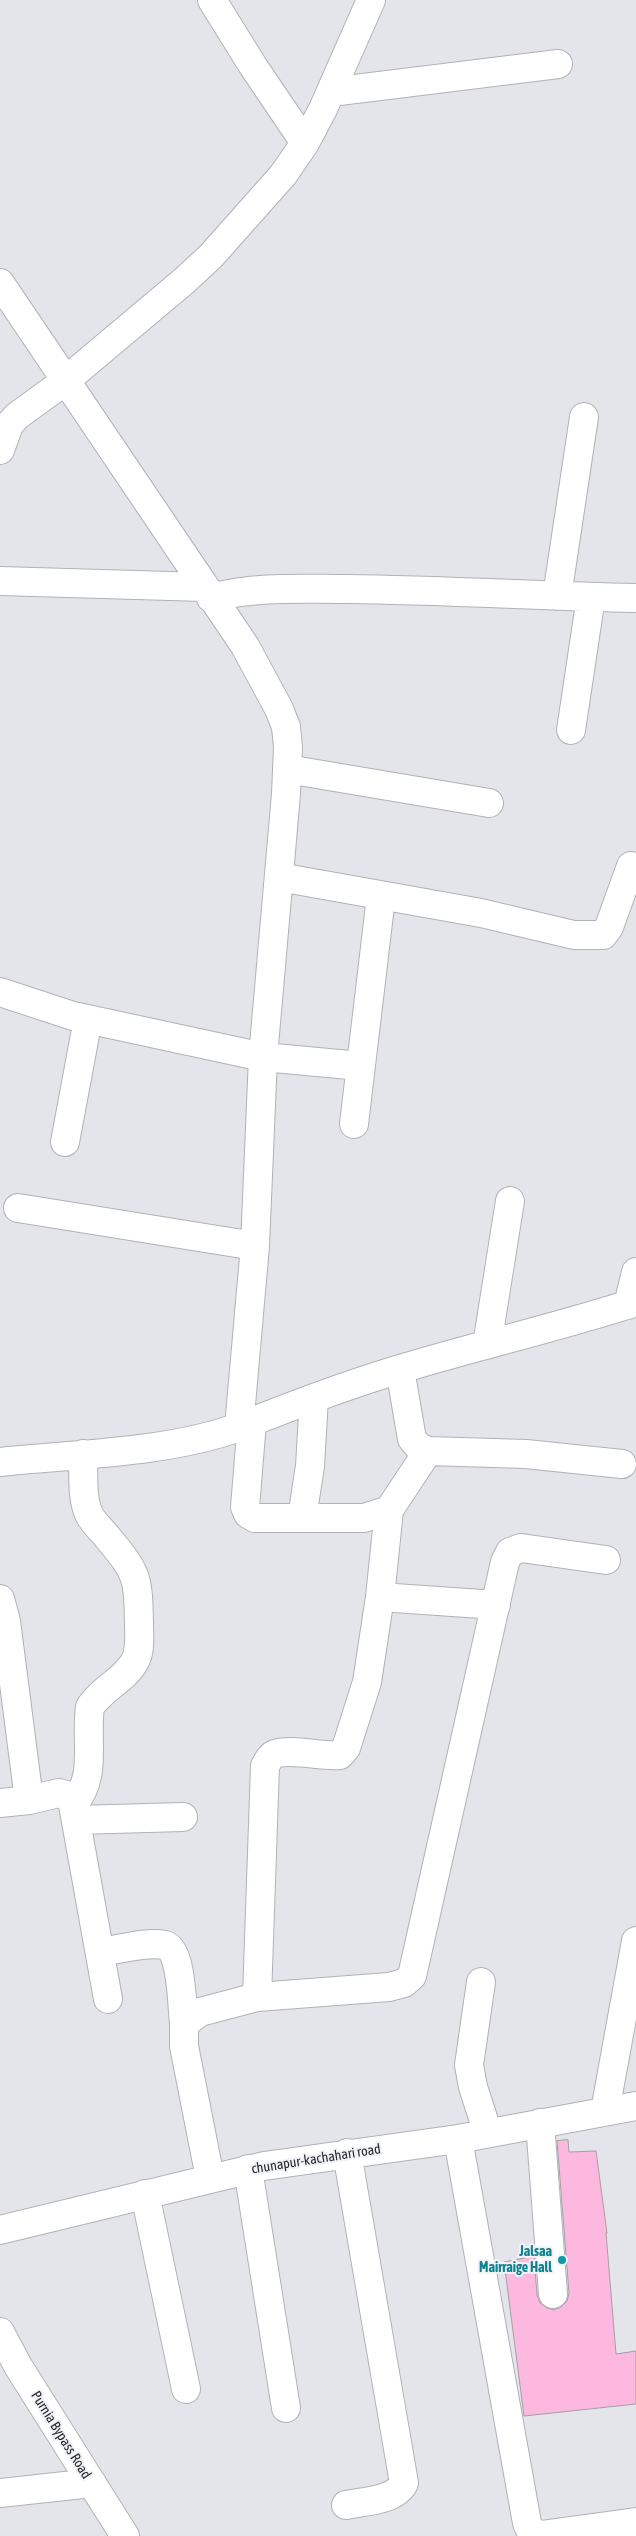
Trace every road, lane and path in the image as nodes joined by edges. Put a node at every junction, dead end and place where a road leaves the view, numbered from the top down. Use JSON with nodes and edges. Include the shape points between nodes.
{"nodes":[{"id":1,"x":212,"y":0,"type":"edge"},
{"id":2,"x":371,"y":0,"type":"edge"},
{"id":3,"x":558,"y":64,"type":"dead end"},
{"id":4,"x":331,"y":92,"type":"junction"},
{"id":5,"x":305,"y":143,"type":"junction"},
{"id":6,"x":0,"y":283,"type":"edge"},
{"id":7,"x":65,"y":381,"type":"junction"},
{"id":8,"x":584,"y":417,"type":"dead end"},
{"id":9,"x":0,"y":450,"type":"edge"},
{"id":10,"x":0,"y":581,"type":"edge"},
{"id":11,"x":207,"y":593,"type":"junction"},
{"id":12,"x":557,"y":596,"type":"junction"},
{"id":13,"x":590,"y":597,"type":"junction"},
{"id":14,"x":636,"y":598,"type":"edge"},
{"id":15,"x":571,"y":730,"type":"dead end"},
{"id":16,"x":288,"y":769,"type":"junction"},
{"id":17,"x":489,"y":803,"type":"dead end"},
{"id":18,"x":631,"y":866,"type":"dead end"},
{"id":19,"x":279,"y":877,"type":"junction"},
{"id":20,"x":381,"y":897,"type":"junction"},
{"id":21,"x":1,"y":995,"type":"edge"},
{"id":22,"x":88,"y":1019,"type":"junction"},
{"id":23,"x":263,"y":1056,"type":"junction"},
{"id":24,"x":360,"y":1066,"type":"junction"},
{"id":25,"x":354,"y":1124,"type":"dead end"},
{"id":26,"x":65,"y":1142,"type":"dead end"},
{"id":27,"x":510,"y":1201,"type":"dead end"},
{"id":28,"x":18,"y":1208,"type":"dead end"},
{"id":29,"x":255,"y":1246,"type":"junction"},
{"id":30,"x":636,"y":1272,"type":"edge"},
{"id":31,"x":632,"y":1304,"type":"edge"},
{"id":32,"x":487,"y":1345,"type":"junction"},
{"id":33,"x":400,"y":1370,"type":"junction"},
{"id":34,"x":314,"y":1398,"type":"junction"},
{"id":35,"x":245,"y":1425,"type":"junction"},
{"id":36,"x":428,"y":1451,"type":"junction"},
{"id":37,"x":83,"y":1454,"type":"junction"},
{"id":38,"x":0,"y":1462,"type":"edge"},
{"id":39,"x":622,"y":1464,"type":"dead end"},
{"id":40,"x":389,"y":1510,"type":"junction"},
{"id":41,"x":302,"y":1518,"type":"junction"},
{"id":42,"x":606,"y":1560,"type":"dead end"},
{"id":43,"x":380,"y":1597,"type":"junction"},
{"id":44,"x":0,"y":1599,"type":"edge"},
{"id":45,"x":496,"y":1604,"type":"junction"},
{"id":46,"x":29,"y":1800,"type":"junction"},
{"id":47,"x":0,"y":1803,"type":"edge"},
{"id":48,"x":74,"y":1812,"type":"junction"},
{"id":49,"x":183,"y":1817,"type":"dead end"},
{"id":50,"x":636,"y":1941,"type":"edge"},
{"id":51,"x":100,"y":1952,"type":"junction"},
{"id":52,"x":481,"y":1982,"type":"dead end"},
{"id":53,"x":257,"y":1997,"type":"junction"},
{"id":54,"x":108,"y":2000,"type":"dead end"},
{"id":55,"x":184,"y":2024,"type":"junction"},
{"id":56,"x":636,"y":2106,"type":"edge"},
{"id":57,"x":605,"y":2112,"type":"junction"},
{"id":58,"x":540,"y":2123,"type":"junction"},
{"id":59,"x":488,"y":2133,"type":"junction"},
{"id":60,"x":458,"y":2139,"type":"junction"},
{"id":61,"x":347,"y":2153,"type":"junction"},
{"id":62,"x":248,"y":2169,"type":"junction"},
{"id":63,"x":210,"y":2178,"type":"junction"},
{"id":64,"x":145,"y":2194,"type":"junction"},
{"id":65,"x":0,"y":2230,"type":"edge"},
{"id":66,"x":553,"y":2294,"type":"dead end"},
{"id":67,"x":0,"y":2332,"type":"edge"},
{"id":68,"x":186,"y":2389,"type":"dead end"},
{"id":69,"x":286,"y":2408,"type":"dead end"},
{"id":70,"x":92,"y":2483,"type":"junction"},
{"id":71,"x":0,"y":2493,"type":"edge"},
{"id":72,"x":346,"y":2505,"type":"dead end"},
{"id":73,"x":636,"y":2522,"type":"edge"},
{"id":74,"x":125,"y":2536,"type":"edge"}],
"edges":[{"from":1,"to":5,"type":"street"},
{"from":2,"to":4,"type":"street"},
{"from":3,"to":4,"type":"street"},
{"from":4,"to":5,"type":"street"},
{"from":5,"to":7,"type":"street","via":[[283,174],[211,256]]},
{"from":6,"to":7,"type":"street"},
{"from":7,"to":9,"type":"street","via":[[9,425]]},
{"from":7,"to":11,"type":"street"},
{"from":8,"to":12,"type":"street"},
{"from":10,"to":11,"type":"street"},
{"from":11,"to":12,"type":"street","via":[[258,589],[407,590]]},
{"from":11,"to":16,"type":"street","via":[[245,646],[279,709],[286,727]]},
{"from":12,"to":13,"type":"street"},
{"from":13,"to":14,"type":"street"},
{"from":13,"to":15,"type":"street"},
{"from":16,"to":17,"type":"street"},
{"from":16,"to":19,"type":"street"},
{"from":18,"to":20,"type":"street","via":[[609,927],[602,935],[574,935],[481,913]]},
{"from":19,"to":20,"type":"street"},
{"from":19,"to":23,"type":"street"},
{"from":20,"to":24,"type":"street"},
{"from":21,"to":22,"type":"street"},
{"from":22,"to":23,"type":"street"},
{"from":22,"to":26,"type":"street"},
{"from":23,"to":24,"type":"street"},
{"from":23,"to":29,"type":"street"},
{"from":24,"to":25,"type":"street"},
{"from":27,"to":32,"type":"street"},
{"from":28,"to":29,"type":"street"},
{"from":29,"to":35,"type":"street"},
{"from":30,"to":31,"type":"street"},
{"from":31,"to":32,"type":"street"},
{"from":32,"to":33,"type":"street"},
{"from":33,"to":34,"type":"street"},
{"from":33,"to":36,"type":"street","via":[[412,1439]]},
{"from":34,"to":35,"type":"street"},
{"from":34,"to":41,"type":"street","via":[[310,1466]]},
{"from":35,"to":37,"type":"street","via":[[211,1438]]},
{"from":35,"to":41,"type":"street","via":[[245,1507],[248,1514],[255,1518]]},
{"from":36,"to":39,"type":"street","via":[[526,1454]]},
{"from":36,"to":40,"type":"street"},
{"from":37,"to":38,"type":"street"},
{"from":37,"to":48,"type":"street","via":[[85,1498],[90,1515],[136,1575],[140,1645],[136,1660],[128,1671],[96,1697],[90,1707],[88,1780]]},
{"from":40,"to":41,"type":"street","via":[[364,1518]]},
{"from":40,"to":43,"type":"street"},
{"from":42,"to":45,"type":"street","via":[[515,1549],[505,1562]]},
{"from":43,"to":45,"type":"street"},
{"from":43,"to":53,"type":"street","via":[[367,1682],[346,1748],[340,1755],[328,1757],[277,1753],[265,1766]]},
{"from":44,"to":46,"type":"street","via":[[6,1621]]},
{"from":45,"to":53,"type":"street","via":[[412,1976],[404,1983],[390,1987]]},
{"from":46,"to":47,"type":"street"},
{"from":46,"to":48,"type":"street","via":[[59,1793],[69,1796]]},
{"from":48,"to":49,"type":"street"},
{"from":48,"to":51,"type":"street"},
{"from":50,"to":57,"type":"street"},
{"from":51,"to":54,"type":"street"},
{"from":51,"to":55,"type":"street","via":[[152,1945],[173,1950],[178,1961]]},
{"from":52,"to":59,"type":"street","via":[[469,2065],[472,2087]]},
{"from":53,"to":55,"type":"street","via":[[200,2012]]},
{"from":55,"to":63,"type":"street","via":[[184,2046]]},
{"from":56,"to":57,"type":"street","name":"chunapur-kachahari road"},
{"from":57,"to":58,"type":"street","name":"chunapur-kachahari road"},
{"from":58,"to":59,"type":"street","name":"chunapur-kachahari road"},
{"from":58,"to":66,"type":"street"},
{"from":59,"to":60,"type":"street","name":"chunapur-kachahari road"},
{"from":60,"to":61,"type":"street","name":"chunapur-kachahari road"},
{"from":60,"to":73,"type":"street","via":[[531,2532],[541,2535]]},
{"from":61,"to":62,"type":"street","name":"chunapur-kachahari road"},
{"from":61,"to":72,"type":"street","via":[[404,2483],[400,2489],[380,2499]]},
{"from":62,"to":63,"type":"street","name":"chunapur-kachahari road"},
{"from":62,"to":69,"type":"street"},
{"from":63,"to":64,"type":"street","name":"chunapur-kachahari road"},
{"from":64,"to":65,"type":"street","name":"chunapur-kachahari road"},
{"from":64,"to":68,"type":"street"},
{"from":67,"to":70,"type":"street","name":"Purnia Bypass Road"},
{"from":70,"to":71,"type":"street"},
{"from":70,"to":74,"type":"street","name":"Purnia Bypass Road"}]}
